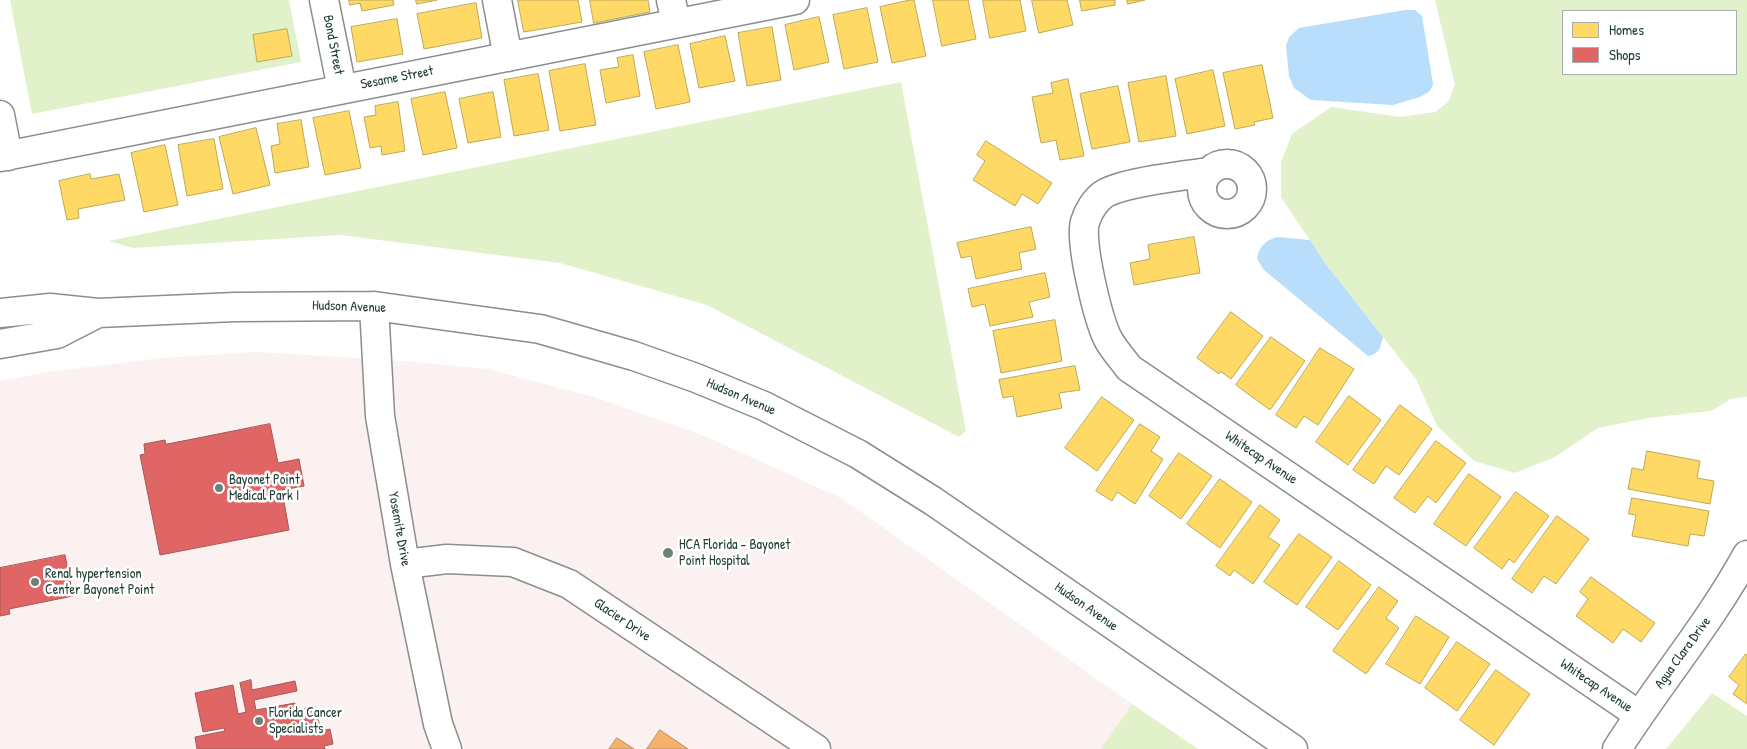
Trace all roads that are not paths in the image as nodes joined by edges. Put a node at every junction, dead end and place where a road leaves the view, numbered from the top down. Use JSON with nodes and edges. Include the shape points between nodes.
{"nodes":[{"id":1,"x":324,"y":0,"type":"edge"},
{"id":2,"x":497,"y":0,"type":"edge"},
{"id":3,"x":795,"y":0,"type":"edge"},
{"id":4,"x":673,"y":12,"type":"edge"},
{"id":5,"x":508,"y":57,"type":"junction"},
{"id":6,"x":342,"y":90,"type":"junction"},
{"id":7,"x":0,"y":115,"type":"edge"},
{"id":8,"x":4,"y":156,"type":"edge"},
{"id":9,"x":1208,"y":172,"type":"dead end"},
{"id":10,"x":374,"y":306,"type":"junction"},
{"id":11,"x":0,"y":313,"type":"edge"},
{"id":12,"x":98,"y":313,"type":"junction"},
{"id":13,"x":0,"y":344,"type":"edge"},
{"id":14,"x":1747,"y":555,"type":"edge"},
{"id":15,"x":405,"y":564,"type":"junction"},
{"id":16,"x":1639,"y":715,"type":"junction"},
{"id":17,"x":448,"y":749,"type":"edge"},
{"id":18,"x":816,"y":749,"type":"edge"},
{"id":19,"x":1293,"y":749,"type":"edge"},
{"id":20,"x":1617,"y":749,"type":"edge"}],
"edges":[{"from":1,"to":6,"type":"street","name":"Bond Street"},
{"from":2,"to":5,"type":"street"},
{"from":3,"to":4,"type":"street","name":"Sesame Street"},
{"from":4,"to":5,"type":"street","name":"Sesame Street"},
{"from":5,"to":6,"type":"street","name":"Sesame Street"},
{"from":6,"to":8,"type":"street","name":"Sesame Street"},
{"from":7,"to":8,"type":"street"},
{"from":9,"to":16,"type":"street","name":"Whitecap Avenue","via":[[1126,186],[1104,194],[1094,204],[1085,222],[1084,242],[1095,302],[1107,337],[1129,368]]},
{"from":10,"to":12,"type":"street","name":"Hudson Avenue","via":[[235,307]]},
{"from":10,"to":15,"type":"street","name":"Yosemite Drive","via":[[380,416]]},
{"from":10,"to":19,"type":"street","name":"Hudson Avenue","via":[[540,329],[634,356],[764,406],[858,454],[933,502]]},
{"from":11,"to":12,"type":"street","name":"Hudson Avenue","via":[[50,308]]},
{"from":12,"to":13,"type":"street","name":"Hudson Avenue","via":[[57,334]]},
{"from":14,"to":16,"type":"street","name":"Agua Clara Drive","via":[[1728,590]]},
{"from":15,"to":17,"type":"street","name":"Yosemite Drive","via":[[438,724]]},
{"from":15,"to":18,"type":"street","name":"Glacier Drive","via":[[447,559],[513,562],[569,584]]},
{"from":16,"to":20,"type":"street","name":"Agua Clara Drive"}]}
